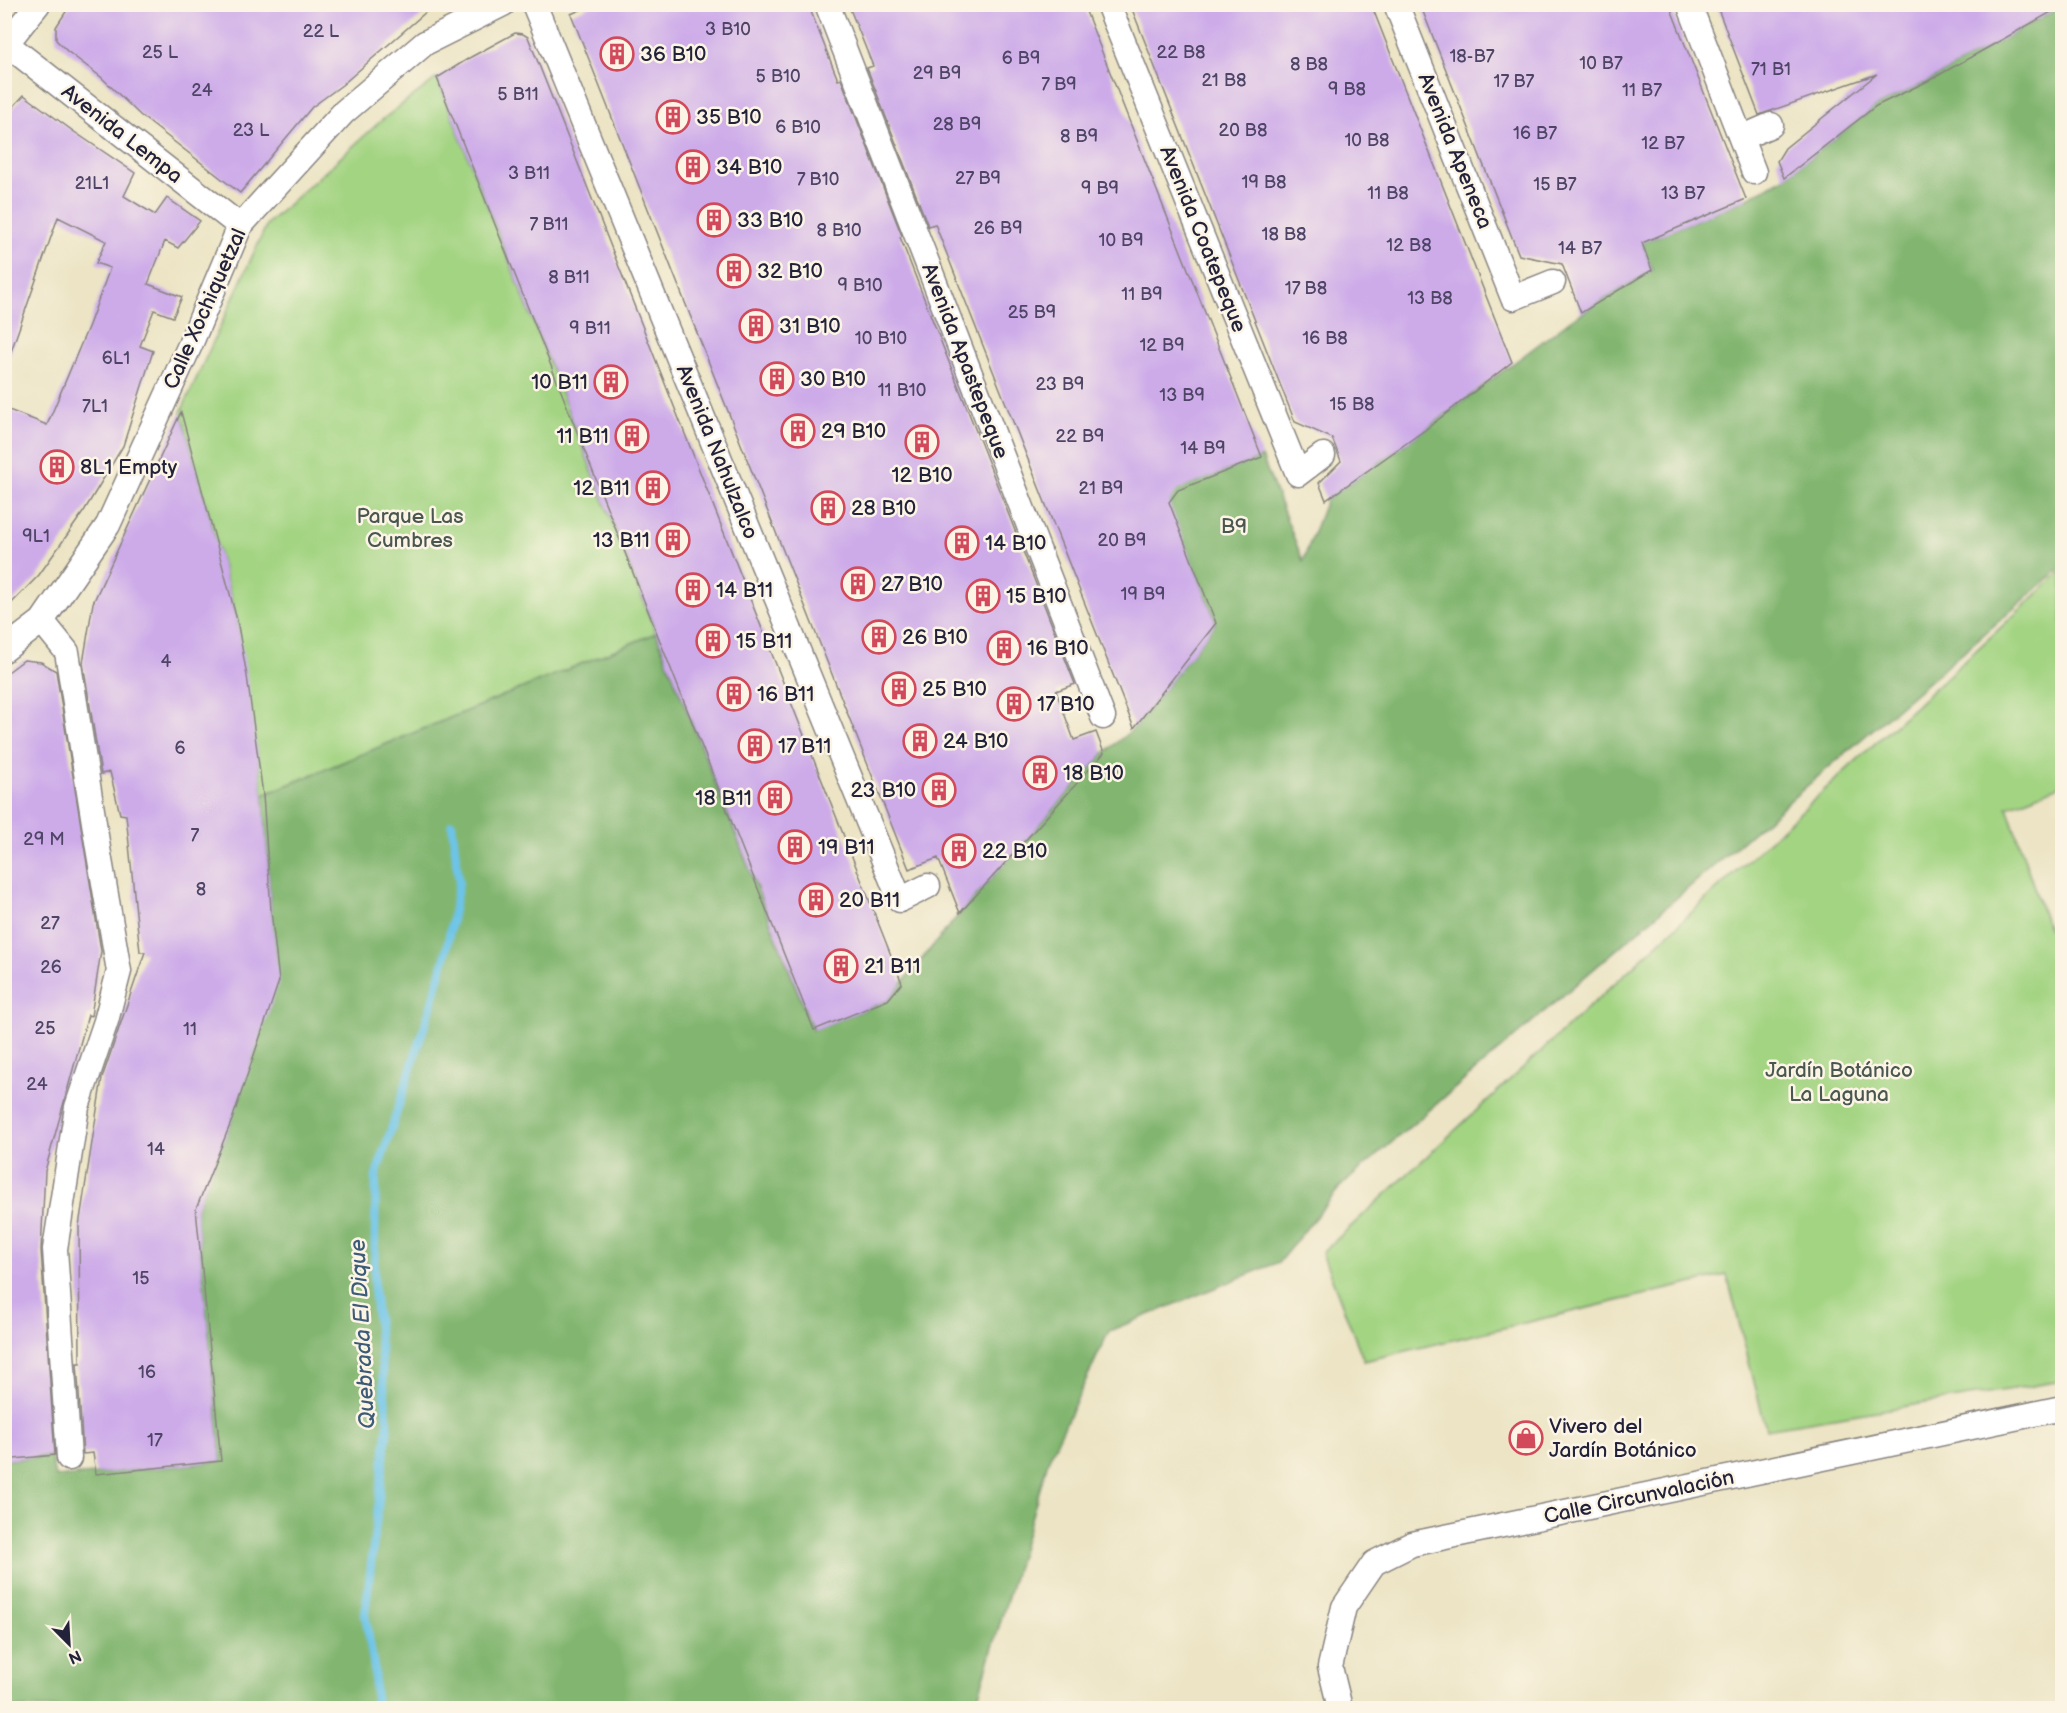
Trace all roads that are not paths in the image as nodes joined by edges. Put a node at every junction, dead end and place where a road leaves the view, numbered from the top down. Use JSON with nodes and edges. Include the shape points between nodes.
{"nodes":[{"id":1,"x":38,"y":4,"type":"edge"},
{"id":2,"x":503,"y":4,"type":"edge"},
{"id":3,"x":534,"y":4,"type":"edge"},
{"id":4,"x":827,"y":4,"type":"edge"},
{"id":5,"x":1108,"y":4,"type":"edge"},
{"id":6,"x":1396,"y":4,"type":"edge"},
{"id":7,"x":1689,"y":4,"type":"edge"},
{"id":8,"x":5,"y":45,"type":"edge"},
{"id":9,"x":1771,"y":125,"type":"dead end"},
{"id":10,"x":1741,"y":138,"type":"junction"},
{"id":11,"x":1754,"y":172,"type":"dead end"},
{"id":12,"x":240,"y":226,"type":"junction"},
{"id":13,"x":1553,"y":282,"type":"dead end"},
{"id":14,"x":1323,"y":455,"type":"dead end"},
{"id":15,"x":42,"y":621,"type":"junction"},
{"id":16,"x":4,"y":650,"type":"edge"},
{"id":17,"x":1103,"y":717,"type":"dead end"},
{"id":18,"x":928,"y":886,"type":"dead end"},
{"id":19,"x":2062,"y":1408,"type":"edge"},
{"id":20,"x":69,"y":1458,"type":"dead end"},
{"id":21,"x":1340,"y":1708,"type":"edge"}],
"edges":[{"from":1,"to":8,"type":"street"},
{"from":2,"to":12,"type":"street","name":"Calle Xochiquetzal","via":[[425,43],[353,104]]},
{"from":3,"to":18,"type":"street","name":"Avenida Nahulzalco","via":[[900,900]]},
{"from":4,"to":17,"type":"street","name":"Avenida Apastepeque"},
{"from":5,"to":14,"type":"street","name":"Avenida Coatepeque","via":[[1298,474]]},
{"from":6,"to":13,"type":"street","name":"Avenida Apeneca","via":[[1514,298]]},
{"from":7,"to":10,"type":"street"},
{"from":8,"to":12,"type":"street","name":"Avenida Lempa"},
{"from":9,"to":10,"type":"street"},
{"from":10,"to":11,"type":"street"},
{"from":12,"to":15,"type":"street","name":"Calle Xochiquetzal","via":[[108,525]]},
{"from":15,"to":16,"type":"street","name":"Calle Xochiquetzal"},
{"from":15,"to":20,"type":"street","via":[[67,652],[120,971],[77,1107],[55,1249]]},
{"from":19,"to":21,"type":"street","name":"Calle Circunvalación","via":[[1412,1544],[1374,1563],[1344,1607],[1330,1667]]}]}
